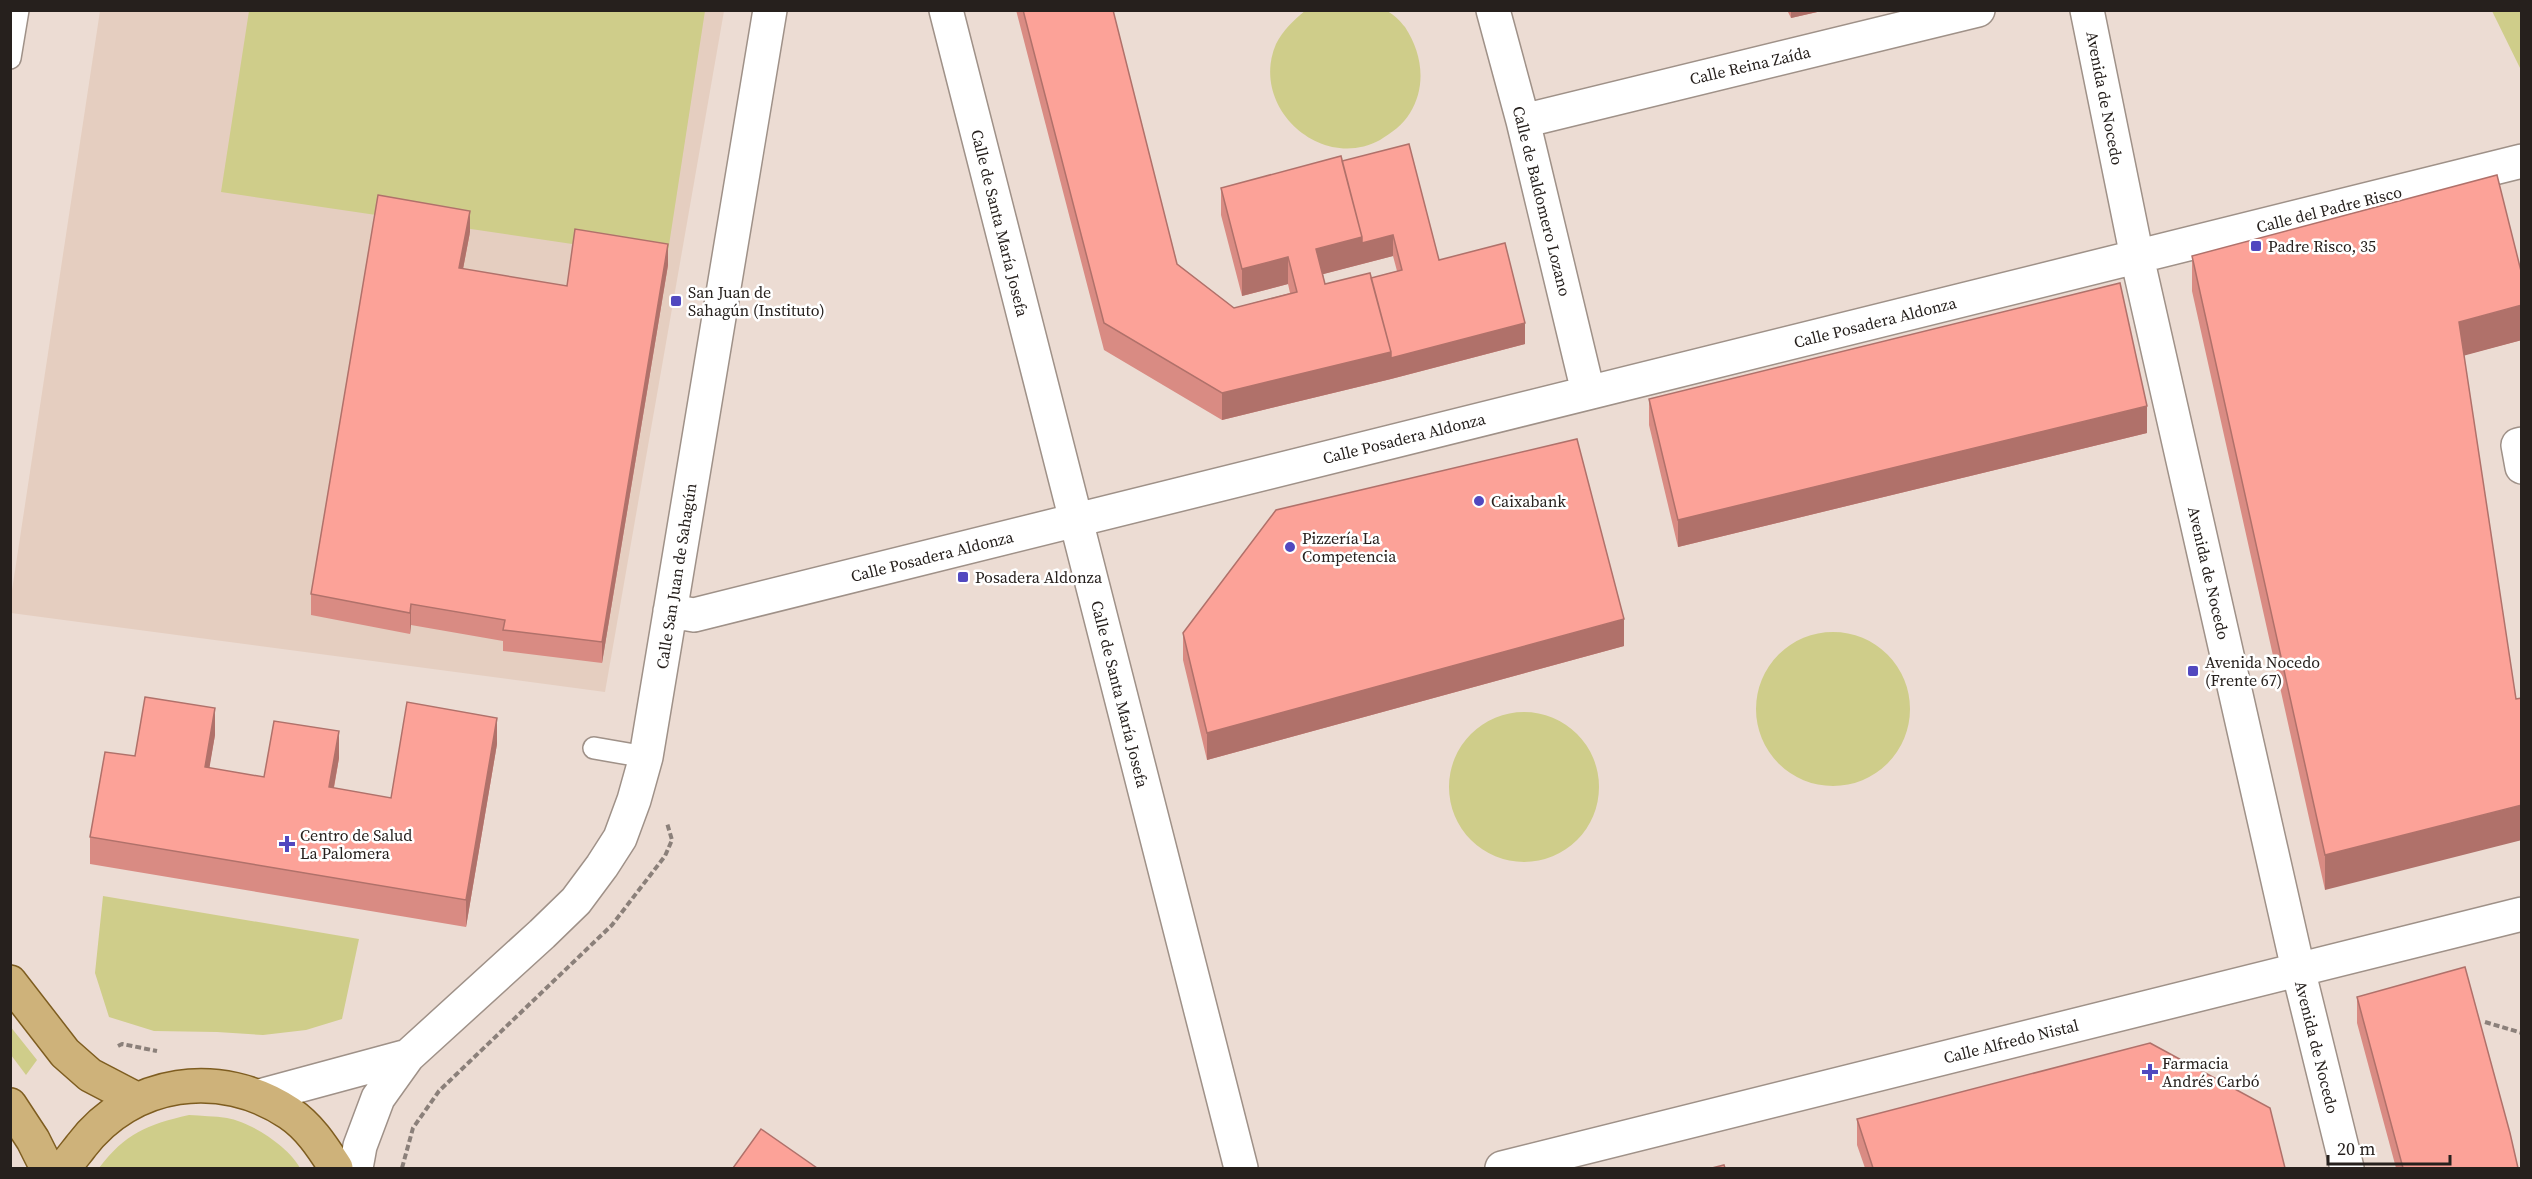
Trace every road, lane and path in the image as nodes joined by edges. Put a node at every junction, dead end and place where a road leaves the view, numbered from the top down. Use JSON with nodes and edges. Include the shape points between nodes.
{"nodes":[{"id":1,"x":18,"y":10,"type":"edge"},
{"id":2,"x":770,"y":10,"type":"edge"},
{"id":3,"x":946,"y":10,"type":"edge"},
{"id":4,"x":1493,"y":10,"type":"edge"},
{"id":5,"x":1978,"y":10,"type":"edge"},
{"id":6,"x":2087,"y":10,"type":"edge"},
{"id":7,"x":10,"y":58,"type":"edge"},
{"id":8,"x":1523,"y":121,"type":"junction"},
{"id":9,"x":2522,"y":161,"type":"edge"},
{"id":10,"x":2137,"y":257,"type":"junction"},
{"id":11,"x":1588,"y":392,"type":"junction"},
{"id":12,"x":2522,"y":444,"type":"edge"},
{"id":13,"x":2522,"y":467,"type":"edge"},
{"id":14,"x":1076,"y":520,"type":"junction"},
{"id":15,"x":670,"y":611,"type":"junction"},
{"id":16,"x":594,"y":747,"type":"dead end"},
{"id":17,"x":646,"y":756,"type":"junction"},
{"id":18,"x":666,"y":817,"type":"dead end"},
{"id":19,"x":2522,"y":914,"type":"edge"},
{"id":20,"x":2298,"y":969,"type":"junction"},
{"id":21,"x":10,"y":982,"type":"edge"},
{"id":22,"x":2485,"y":1022,"type":"dead end"},
{"id":23,"x":2522,"y":1033,"type":"edge"},
{"id":24,"x":115,"y":1048,"type":"dead end"},
{"id":25,"x":160,"y":1051,"type":"dead end"},
{"id":26,"x":408,"y":1056,"type":"junction"},
{"id":27,"x":260,"y":1096,"type":"junction"},
{"id":28,"x":136,"y":1099,"type":"junction"},
{"id":29,"x":10,"y":1105,"type":"edge"},
{"id":30,"x":46,"y":1168,"type":"edge"},
{"id":31,"x":65,"y":1168,"type":"edge"},
{"id":32,"x":336,"y":1168,"type":"edge"},
{"id":33,"x":356,"y":1168,"type":"edge"},
{"id":34,"x":402,"y":1168,"type":"edge"},
{"id":35,"x":1241,"y":1168,"type":"edge"},
{"id":36,"x":1502,"y":1168,"type":"edge"},
{"id":37,"x":2347,"y":1168,"type":"edge"}],
"edges":[{"from":1,"to":7,"type":"lane"},
{"from":2,"to":15,"type":"street","name":"Calle San Juan de Sahagún"},
{"from":3,"to":14,"type":"street","name":"Calle de Santa María Josefa"},
{"from":4,"to":8,"type":"street","name":"Calle de Baldomero Lozano"},
{"from":5,"to":8,"type":"street","name":"Calle Reina Zaída"},
{"from":6,"to":10,"type":"street","name":"Avenida de Nocedo"},
{"from":8,"to":11,"type":"street","name":"Calle de Baldomero Lozano"},
{"from":9,"to":10,"type":"street","name":"Calle del Padre Risco"},
{"from":10,"to":11,"type":"street","name":"Calle Posadera Aldonza"},
{"from":10,"to":20,"type":"street","name":"Avenida de Nocedo"},
{"from":11,"to":14,"type":"street","name":"Calle Posadera Aldonza"},
{"from":12,"to":13,"type":"street","via":[[2518,445]]},
{"from":14,"to":15,"type":"street","name":"Calle Posadera Aldonza","via":[[694,615]]},
{"from":14,"to":35,"type":"street","name":"Calle de Santa María Josefa"},
{"from":15,"to":17,"type":"street","name":"Calle San Juan de Sahagún"},
{"from":16,"to":17,"type":"lane"},
{"from":17,"to":26,"type":"street","name":"Calle San Juan de Sahagún","via":[[620,838],[576,901]]},
{"from":18,"to":34,"type":"path","via":[[672,840],[665,856],[612,925],[439,1091],[413,1128]]},
{"from":19,"to":20,"type":"street","name":"Calle Alfredo Nistal"},
{"from":20,"to":36,"type":"street","name":"Calle Alfredo Nistal"},
{"from":20,"to":37,"type":"street","name":"Avenida de Nocedo"},
{"from":21,"to":28,"type":"main road","via":[[65,1053],[90,1075]]},
{"from":22,"to":23,"type":"path"},
{"from":24,"to":25,"type":"path","via":[[122,1044]]},
{"from":26,"to":27,"type":"street","name":"Calle San Juan de Sahagún"},
{"from":26,"to":33,"type":"street","name":"Calle San Juan de Sahagún","via":[[378,1098]]},
{"from":27,"to":28,"type":"main road","via":[[219,1086],[187,1086]]},
{"from":27,"to":32,"type":"main road","via":[[291,1114],[317,1139]]},
{"from":28,"to":31,"type":"main road","via":[[96,1127]]},
{"from":29,"to":30,"type":"main road"}]}
